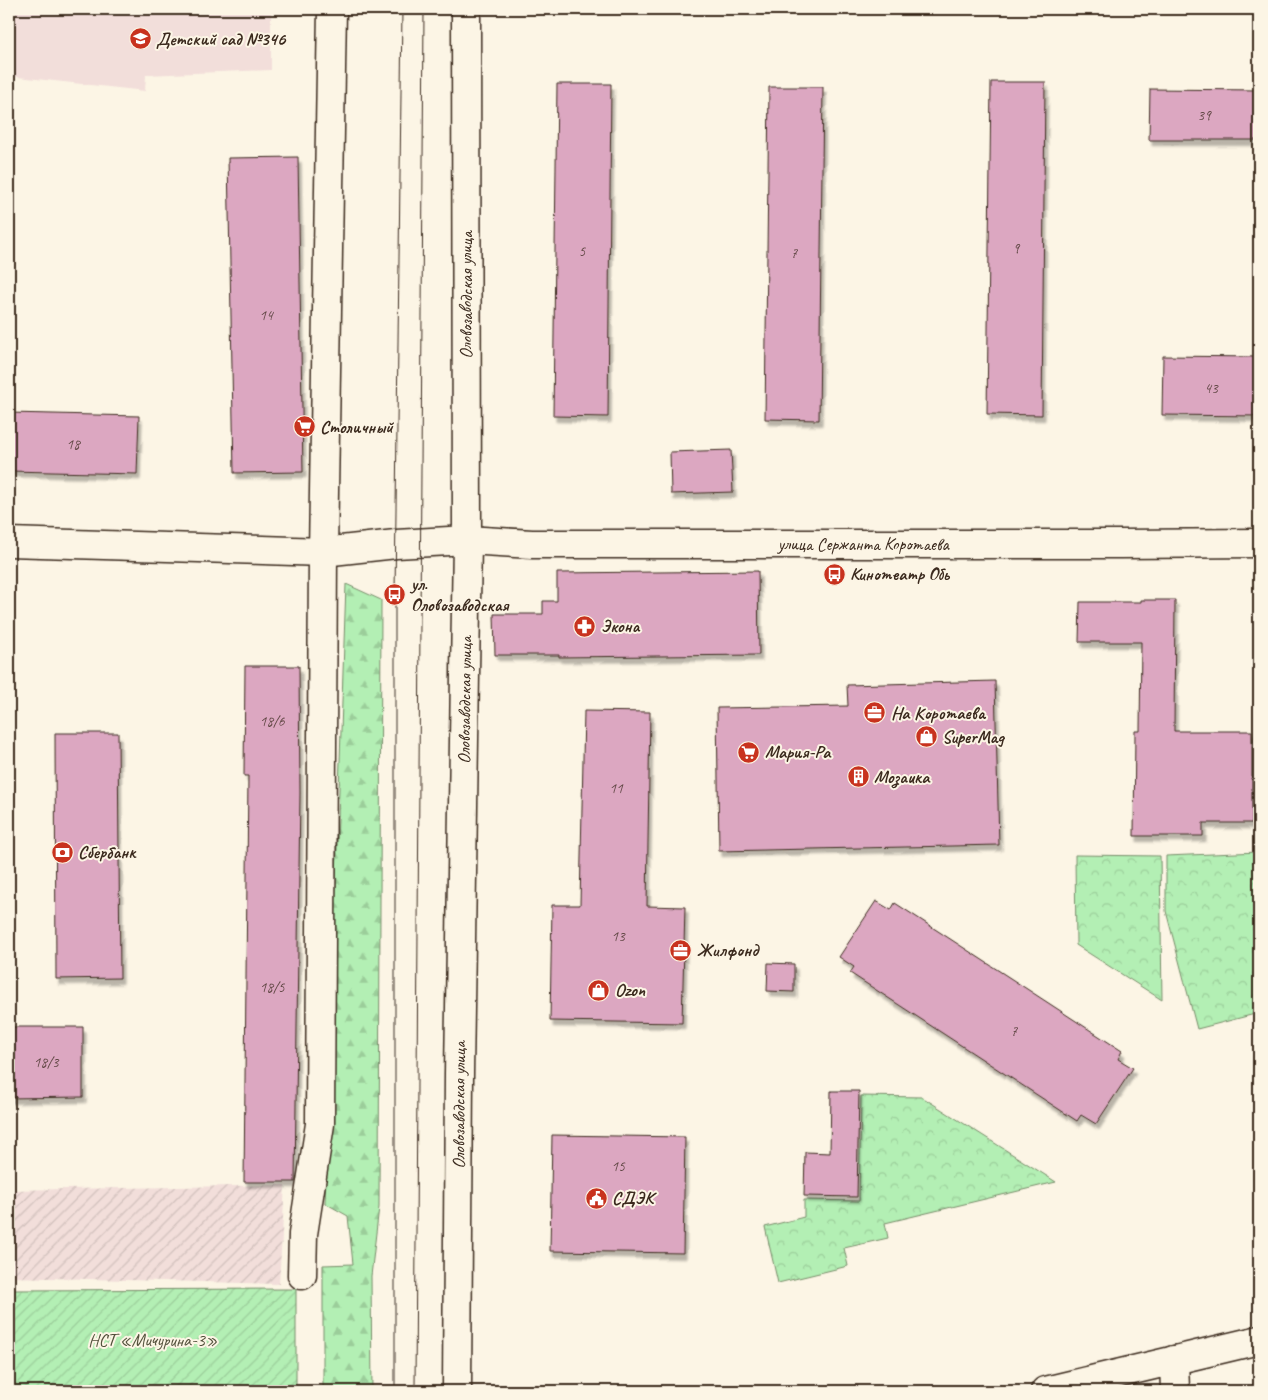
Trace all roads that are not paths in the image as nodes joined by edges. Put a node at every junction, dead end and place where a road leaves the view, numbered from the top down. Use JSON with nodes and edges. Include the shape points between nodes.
{"nodes":[{"id":1,"x":332,"y":9,"type":"edge"},
{"id":2,"x":466,"y":9,"type":"edge"},
{"id":3,"x":467,"y":540,"type":"junction"},
{"id":4,"x":9,"y":542,"type":"edge"},
{"id":5,"x":1259,"y":543,"type":"edge"},
{"id":6,"x":322,"y":552,"type":"junction"},
{"id":7,"x":302,"y":1275,"type":"dead end"},
{"id":8,"x":1259,"y":1340,"type":"edge"},
{"id":9,"x":1174,"y":1360,"type":"junction"},
{"id":10,"x":457,"y":1391,"type":"edge"},
{"id":11,"x":1044,"y":1391,"type":"edge"},
{"id":12,"x":1174,"y":1391,"type":"edge"}],
"edges":[{"from":1,"to":6,"type":"street"},
{"from":2,"to":3,"type":"street","name":"Оловозаводская улица"},
{"from":3,"to":5,"type":"street","name":"улица Сержанта Коротаева","via":[[552,544]]},
{"from":3,"to":6,"type":"street","name":"улица Сержанта Коротаева"},
{"from":3,"to":10,"type":"street","name":"Оловозаводская улица"},
{"from":4,"to":6,"type":"street","name":"улица Сержанта Коротаева"},
{"from":6,"to":7,"type":"street","via":[[320,1124],[303,1234]]},
{"from":8,"to":9,"type":"street"},
{"from":9,"to":11,"type":"street"},
{"from":9,"to":12,"type":"street"}]}
